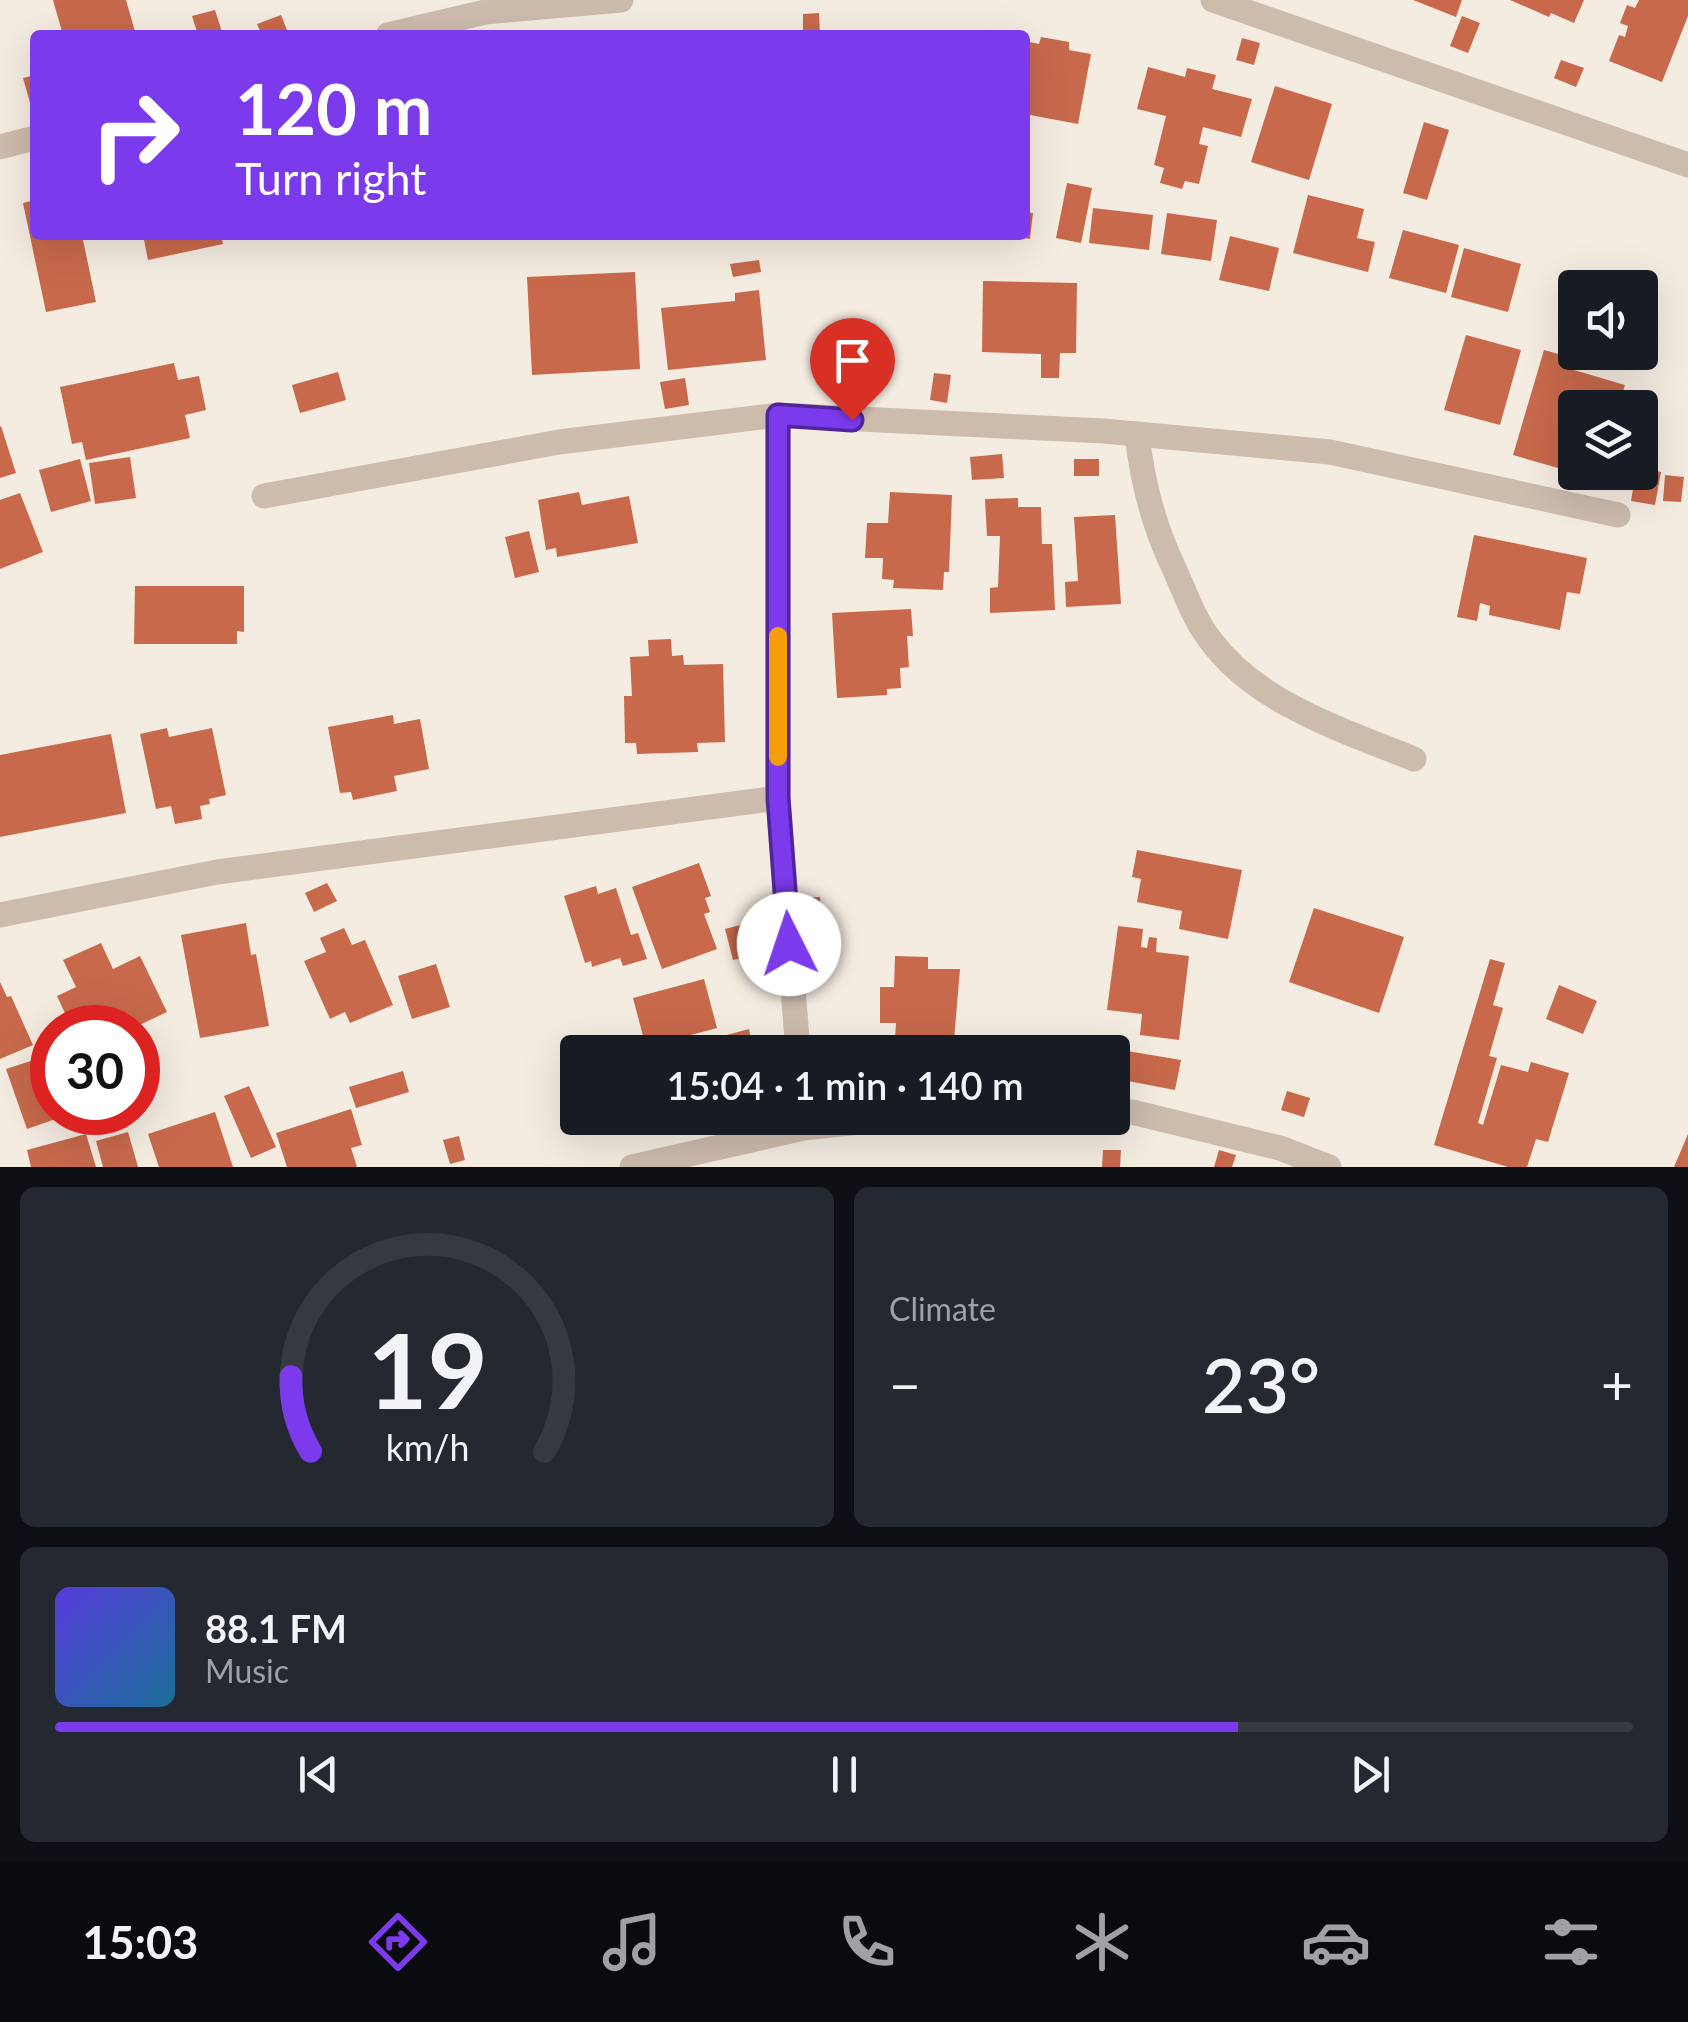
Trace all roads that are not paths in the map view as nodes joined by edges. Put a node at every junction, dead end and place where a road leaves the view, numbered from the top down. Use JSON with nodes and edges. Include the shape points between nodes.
{"nodes":[{"id":1,"x":622,"y":0,"type":"edge"},
{"id":2,"x":1213,"y":0,"type":"edge"},
{"id":3,"x":409,"y":30,"type":"edge"},
{"id":4,"x":30,"y":139,"type":"edge"},
{"id":5,"x":0,"y":147,"type":"edge"},
{"id":6,"x":1688,"y":165,"type":"edge"},
{"id":7,"x":778,"y":415,"type":"junction"},
{"id":8,"x":1137,"y":434,"type":"junction"},
{"id":9,"x":264,"y":496,"type":"dead end"},
{"id":10,"x":1618,"y":515,"type":"dead end"},
{"id":11,"x":1414,"y":759,"type":"dead end"},
{"id":12,"x":778,"y":798,"type":"junction"},
{"id":13,"x":0,"y":915,"type":"edge"},
{"id":14,"x":797,"y":1035,"type":"edge"},
{"id":15,"x":1130,"y":1112,"type":"edge"},
{"id":16,"x":754,"y":1135,"type":"edge"},
{"id":17,"x":632,"y":1167,"type":"edge"},
{"id":18,"x":1329,"y":1167,"type":"edge"}],
"edges":[{"from":1,"to":3,"type":"street","via":[[484,12]]},
{"from":2,"to":6,"type":"street"},
{"from":4,"to":5,"type":"street"},
{"from":7,"to":8,"type":"street"},
{"from":7,"to":9,"type":"street","via":[[560,442]]},
{"from":7,"to":12,"type":"street"},
{"from":8,"to":10,"type":"street","via":[[1330,452]]},
{"from":8,"to":11,"type":"street","via":[[1164,550],[1213,644],[1273,696]]},
{"from":12,"to":13,"type":"street","via":[[217,872]]},
{"from":12,"to":14,"type":"street"},
{"from":15,"to":18,"type":"street","via":[[1280,1148]]},
{"from":16,"to":17,"type":"street"}]}
